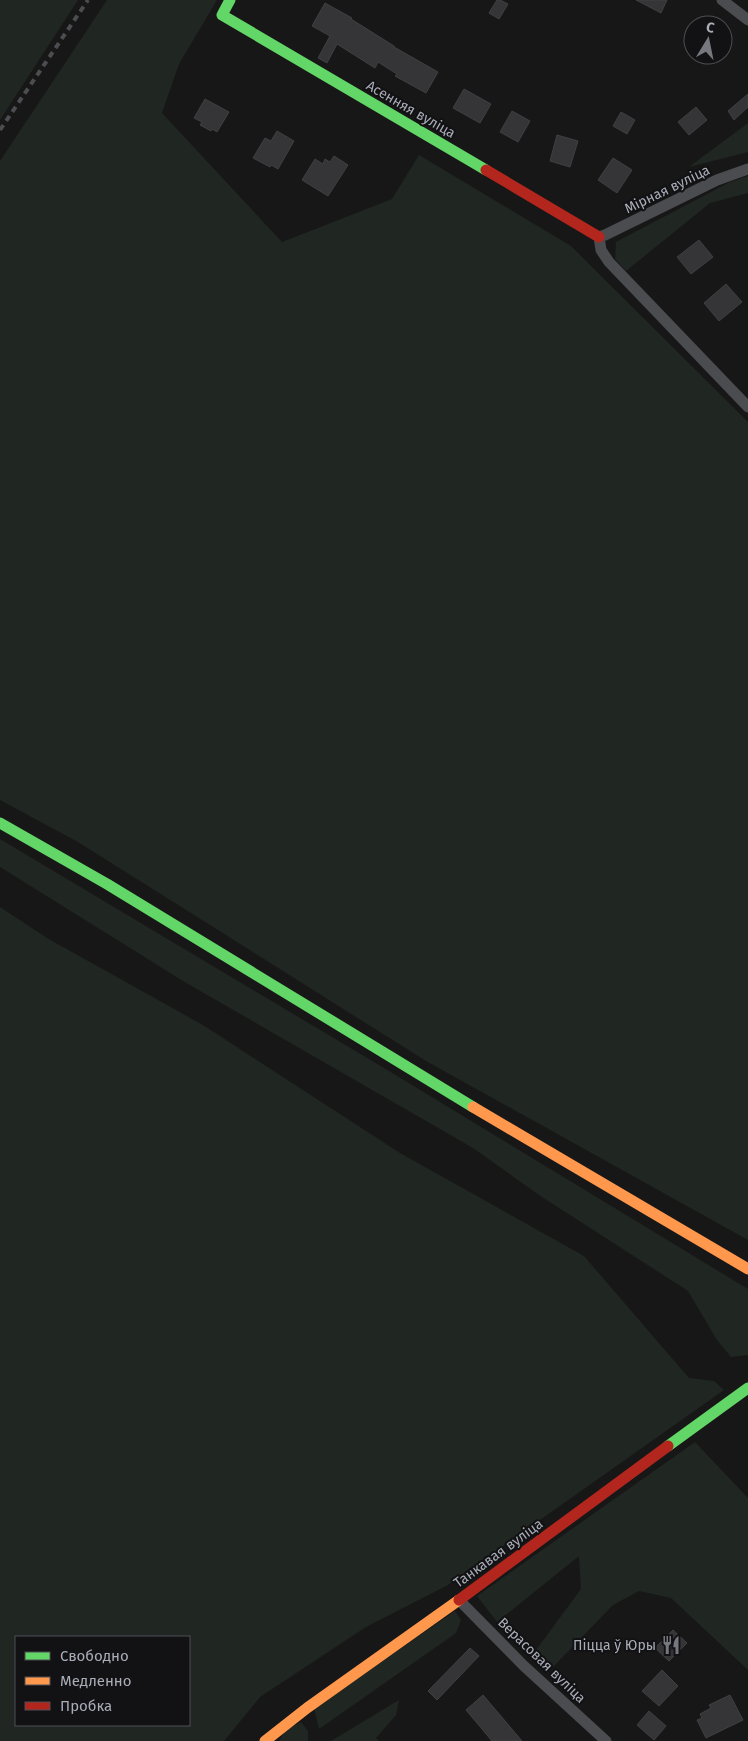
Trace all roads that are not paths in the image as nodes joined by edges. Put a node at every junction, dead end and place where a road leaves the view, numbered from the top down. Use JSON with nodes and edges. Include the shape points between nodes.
{"nodes":[{"id":1,"x":230,"y":0,"type":"edge"},
{"id":2,"x":722,"y":0,"type":"edge"},
{"id":3,"x":748,"y":20,"type":"edge"},
{"id":4,"x":748,"y":169,"type":"edge"},
{"id":5,"x":599,"y":237,"type":"junction"},
{"id":6,"x":748,"y":407,"type":"edge"},
{"id":7,"x":0,"y":823,"type":"edge"},
{"id":8,"x":748,"y":1270,"type":"edge"},
{"id":9,"x":748,"y":1388,"type":"edge"},
{"id":10,"x":459,"y":1600,"type":"junction"},
{"id":11,"x":265,"y":1741,"type":"edge"},
{"id":12,"x":606,"y":1741,"type":"edge"}],
"edges":[{"from":1,"to":5,"type":"street","name":"Асенняя вуліца","via":[[222,15]]},
{"from":2,"to":3,"type":"street"},
{"from":4,"to":5,"type":"street","name":"Мірная вуліца"},
{"from":5,"to":6,"type":"street","via":[[601,250],[609,262]]},
{"from":7,"to":8,"type":"street","via":[[107,884]]},
{"from":9,"to":10,"type":"street","name":"Танкавая вуліца"},
{"from":10,"to":11,"type":"street","name":"Танкавая вуліца"},
{"from":10,"to":12,"type":"street","name":"Верасовая вуліца","via":[[524,1666]]}]}
